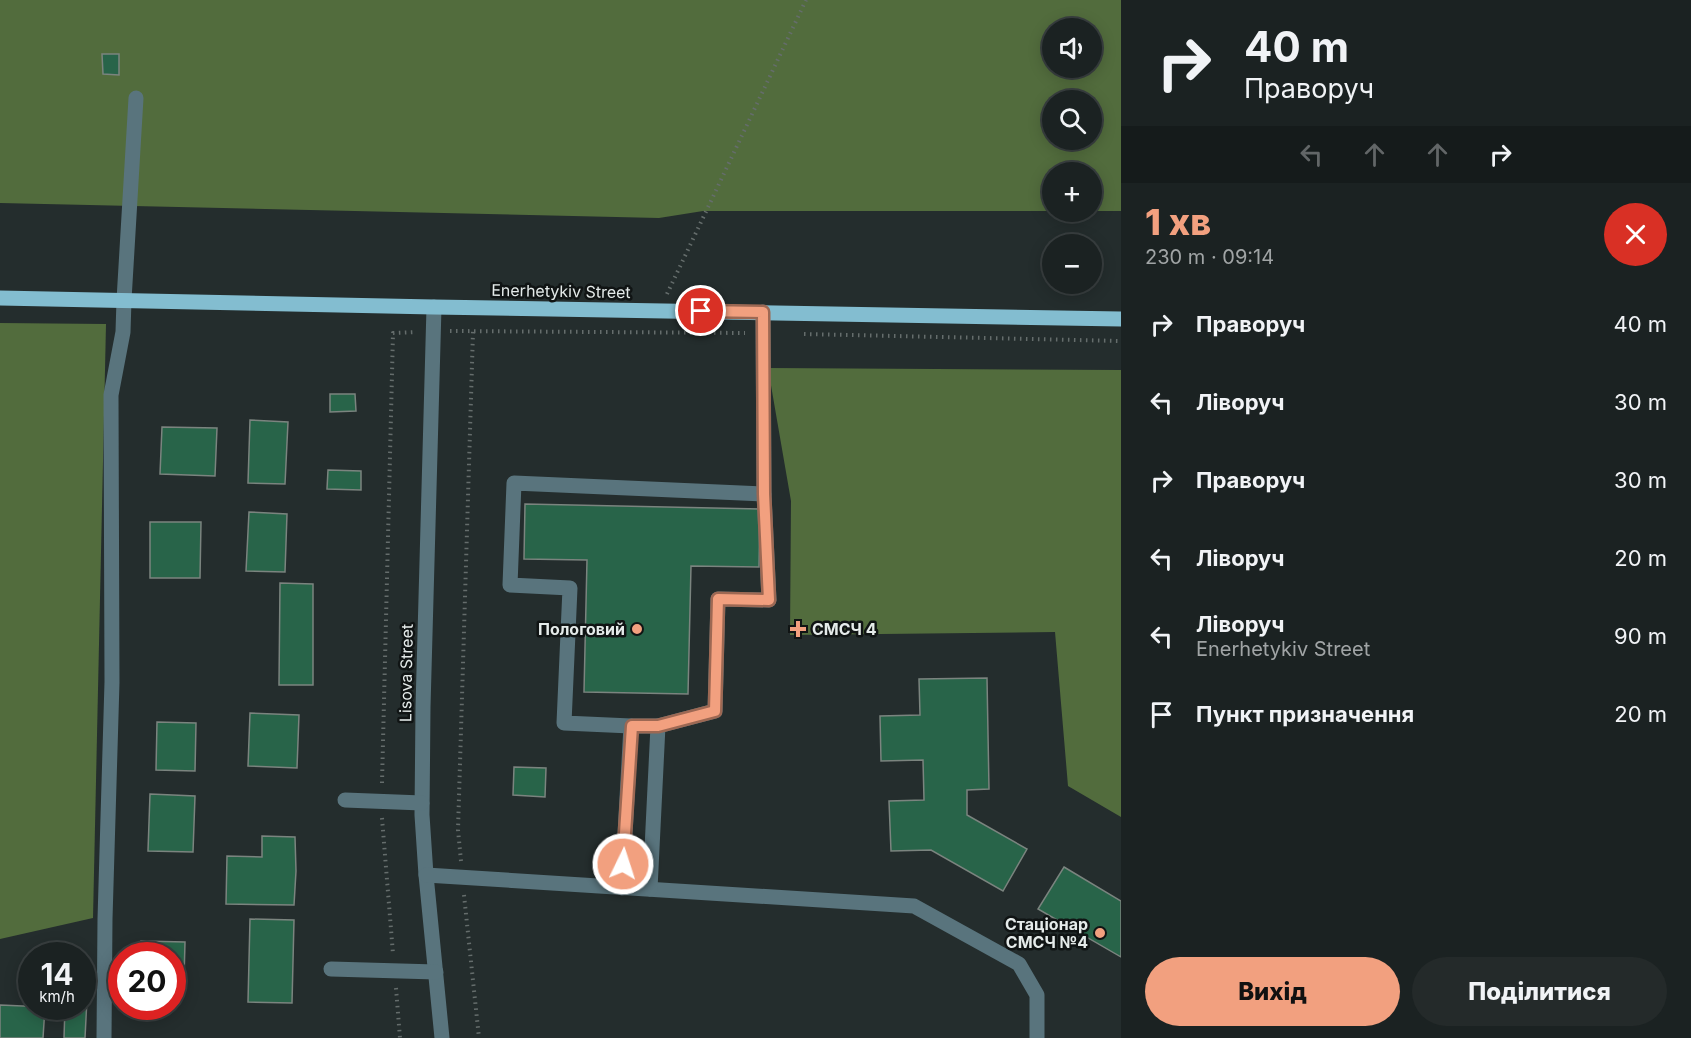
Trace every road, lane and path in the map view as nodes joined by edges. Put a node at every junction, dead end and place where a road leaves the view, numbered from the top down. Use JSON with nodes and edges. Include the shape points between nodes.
{"nodes":[{"id":1,"x":806,"y":0,"type":"edge"},
{"id":2,"x":136,"y":98,"type":"dead end"},
{"id":3,"x":0,"y":298,"type":"edge"},
{"id":4,"x":124,"y":300,"type":"junction"},
{"id":5,"x":434,"y":308,"type":"junction"},
{"id":6,"x":659,"y":311,"type":"junction"},
{"id":7,"x":763,"y":312,"type":"junction"},
{"id":8,"x":1121,"y":319,"type":"edge"},
{"id":9,"x":434,"y":331,"type":"junction"},
{"id":10,"x":473,"y":331,"type":"junction"},
{"id":11,"x":763,"y":333,"type":"junction"},
{"id":12,"x":799,"y":334,"type":"dead end"},
{"id":13,"x":1121,"y":341,"type":"edge"},
{"id":14,"x":764,"y":494,"type":"junction"},
{"id":15,"x":632,"y":726,"type":"junction"},
{"id":16,"x":658,"y":726,"type":"junction"},
{"id":17,"x":345,"y":800,"type":"dead end"},
{"id":18,"x":382,"y":801,"type":"junction"},
{"id":19,"x":422,"y":803,"type":"junction"},
{"id":20,"x":426,"y":875,"type":"junction"},
{"id":21,"x":462,"y":877,"type":"junction"},
{"id":22,"x":622,"y":888,"type":"junction"},
{"id":23,"x":650,"y":889,"type":"junction"},
{"id":24,"x":332,"y":969,"type":"dead end"},
{"id":25,"x":394,"y":971,"type":"junction"},
{"id":26,"x":436,"y":972,"type":"junction"},
{"id":27,"x":104,"y":1038,"type":"edge"},
{"id":28,"x":400,"y":1038,"type":"edge"},
{"id":29,"x":442,"y":1038,"type":"edge"},
{"id":30,"x":479,"y":1038,"type":"edge"},
{"id":31,"x":1037,"y":1038,"type":"edge"}],
"edges":[{"from":1,"to":6,"type":"path"},
{"from":2,"to":4,"type":"street"},
{"from":3,"to":4,"type":"main road","name":"Enerhetykiv Street"},
{"from":4,"to":5,"type":"main road","name":"Enerhetykiv Street"},
{"from":4,"to":27,"type":"street","via":[[123,332],[111,395],[112,682]]},
{"from":5,"to":6,"type":"main road","name":"Enerhetykiv Street"},
{"from":5,"to":9,"type":"street","name":"Lisova Street"},
{"from":6,"to":7,"type":"main road","name":"Enerhetykiv Street"},
{"from":7,"to":8,"type":"main road","name":"Enerhetykiv Street"},
{"from":7,"to":11,"type":"street"},
{"from":9,"to":10,"type":"path"},
{"from":9,"to":18,"type":"path","via":[[393,333]]},
{"from":9,"to":19,"type":"street","name":"Lisova Street"},
{"from":10,"to":11,"type":"path"},
{"from":10,"to":21,"type":"path","via":[[458,830]]},
{"from":11,"to":14,"type":"street"},
{"from":12,"to":13,"type":"path"},
{"from":14,"to":15,"type":"street","via":[[514,483],[510,585],[570,588],[564,723]]},
{"from":14,"to":16,"type":"street","via":[[769,600],[718,599],[715,711]]},
{"from":15,"to":16,"type":"street"},
{"from":15,"to":22,"type":"street"},
{"from":16,"to":23,"type":"street"},
{"from":17,"to":18,"type":"street"},
{"from":18,"to":19,"type":"street"},
{"from":18,"to":25,"type":"path"},
{"from":19,"to":20,"type":"street","name":"Lisova Street"},
{"from":20,"to":21,"type":"street"},
{"from":20,"to":26,"type":"street","name":"Lisova Street"},
{"from":21,"to":22,"type":"street"},
{"from":21,"to":30,"type":"path"},
{"from":22,"to":23,"type":"street"},
{"from":23,"to":31,"type":"street","via":[[914,906],[1019,964],[1037,995]]},
{"from":24,"to":25,"type":"street"},
{"from":25,"to":26,"type":"street"},
{"from":25,"to":28,"type":"path"},
{"from":26,"to":29,"type":"street","name":"Lisova Street"}]}
